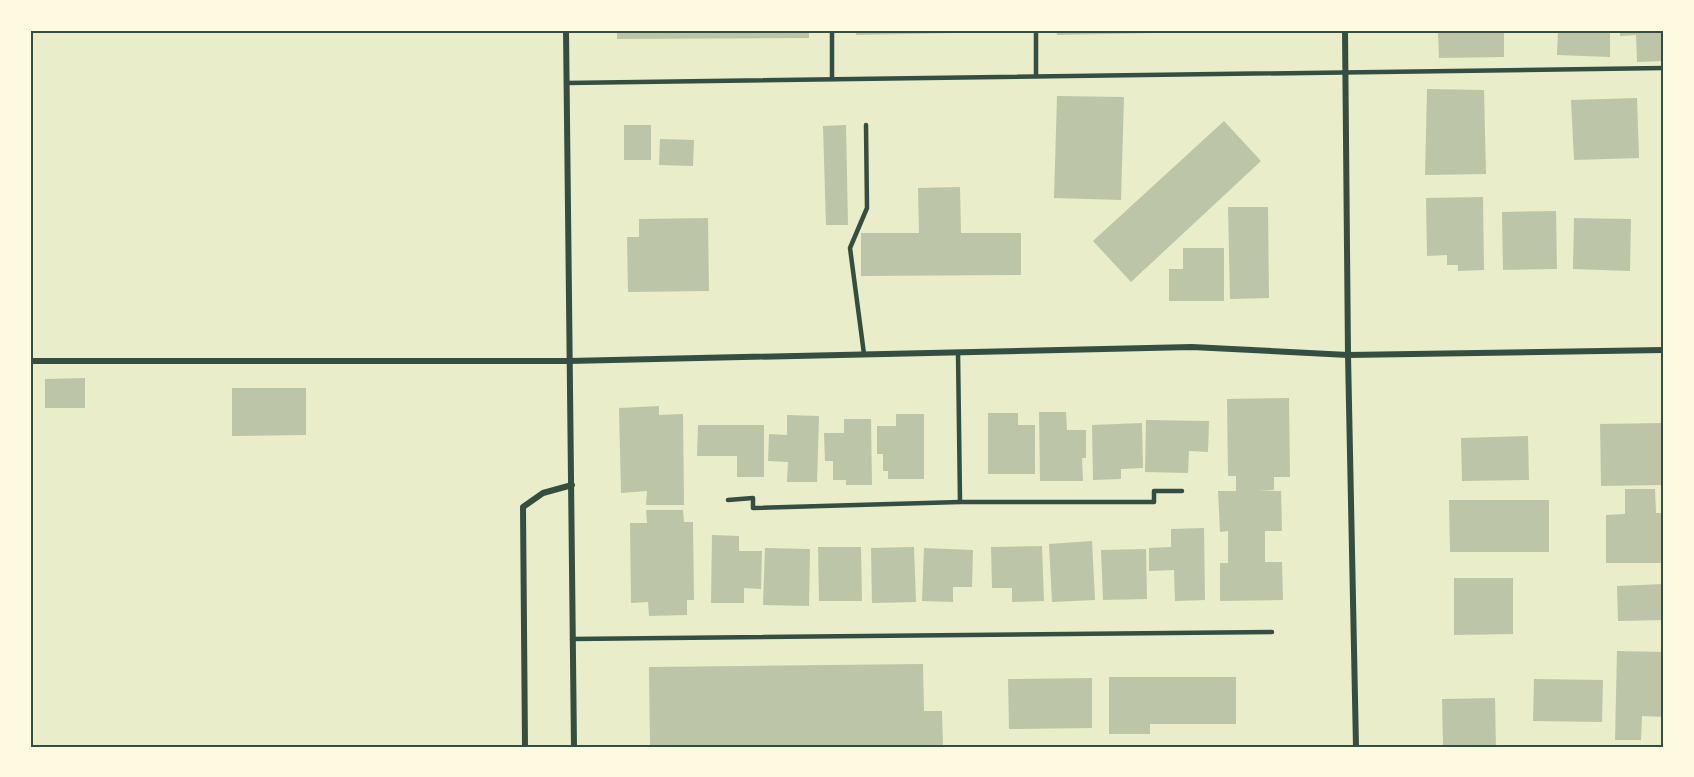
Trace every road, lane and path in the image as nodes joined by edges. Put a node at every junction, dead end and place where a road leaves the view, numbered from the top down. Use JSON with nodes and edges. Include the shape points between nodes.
{"nodes":[{"id":1,"x":566,"y":30,"type":"edge"},
{"id":2,"x":832,"y":30,"type":"edge"},
{"id":3,"x":1036,"y":30,"type":"edge"},
{"id":4,"x":1345,"y":30,"type":"edge"},
{"id":5,"x":1664,"y":68,"type":"edge"},
{"id":6,"x":1346,"y":72,"type":"junction"},
{"id":7,"x":1036,"y":76,"type":"junction"},
{"id":8,"x":832,"y":79,"type":"junction"},
{"id":9,"x":566,"y":83,"type":"junction"},
{"id":10,"x":867,"y":125,"type":"dead end"},
{"id":11,"x":1664,"y":350,"type":"edge"},
{"id":12,"x":958,"y":352,"type":"junction"},
{"id":13,"x":864,"y":354,"type":"junction"},
{"id":14,"x":1347,"y":356,"type":"junction"},
{"id":15,"x":30,"y":361,"type":"edge"},
{"id":16,"x":569,"y":361,"type":"junction"},
{"id":17,"x":572,"y":485,"type":"junction"},
{"id":18,"x":1182,"y":492,"type":"dead end"},
{"id":19,"x":728,"y":500,"type":"dead end"},
{"id":20,"x":960,"y":502,"type":"junction"},
{"id":21,"x":1272,"y":632,"type":"dead end"},
{"id":22,"x":572,"y":639,"type":"junction"},
{"id":23,"x":525,"y":747,"type":"edge"},
{"id":24,"x":574,"y":747,"type":"edge"},
{"id":25,"x":1356,"y":747,"type":"edge"}],
"edges":[{"from":1,"to":9,"type":"street"},
{"from":2,"to":8,"type":"lane"},
{"from":3,"to":7,"type":"lane"},
{"from":4,"to":6,"type":"street"},
{"from":5,"to":6,"type":"lane"},
{"from":6,"to":7,"type":"lane"},
{"from":6,"to":14,"type":"street"},
{"from":7,"to":8,"type":"lane"},
{"from":8,"to":9,"type":"lane"},
{"from":9,"to":16,"type":"street"},
{"from":10,"to":13,"type":"lane","via":[[867,208],[850,248]]},
{"from":11,"to":14,"type":"street"},
{"from":12,"to":13,"type":"street"},
{"from":12,"to":14,"type":"street","via":[[1192,347]]},
{"from":12,"to":20,"type":"lane"},
{"from":13,"to":16,"type":"street"},
{"from":14,"to":25,"type":"street"},
{"from":15,"to":16,"type":"street"},
{"from":16,"to":17,"type":"street"},
{"from":17,"to":22,"type":"street"},
{"from":17,"to":23,"type":"street","via":[[543,493],[523,507]]},
{"from":18,"to":20,"type":"lane","via":[[1154,492],[1154,502]]},
{"from":19,"to":20,"type":"lane","via":[[753,498],[753,508]]},
{"from":21,"to":22,"type":"lane"},
{"from":22,"to":24,"type":"street"}]}
